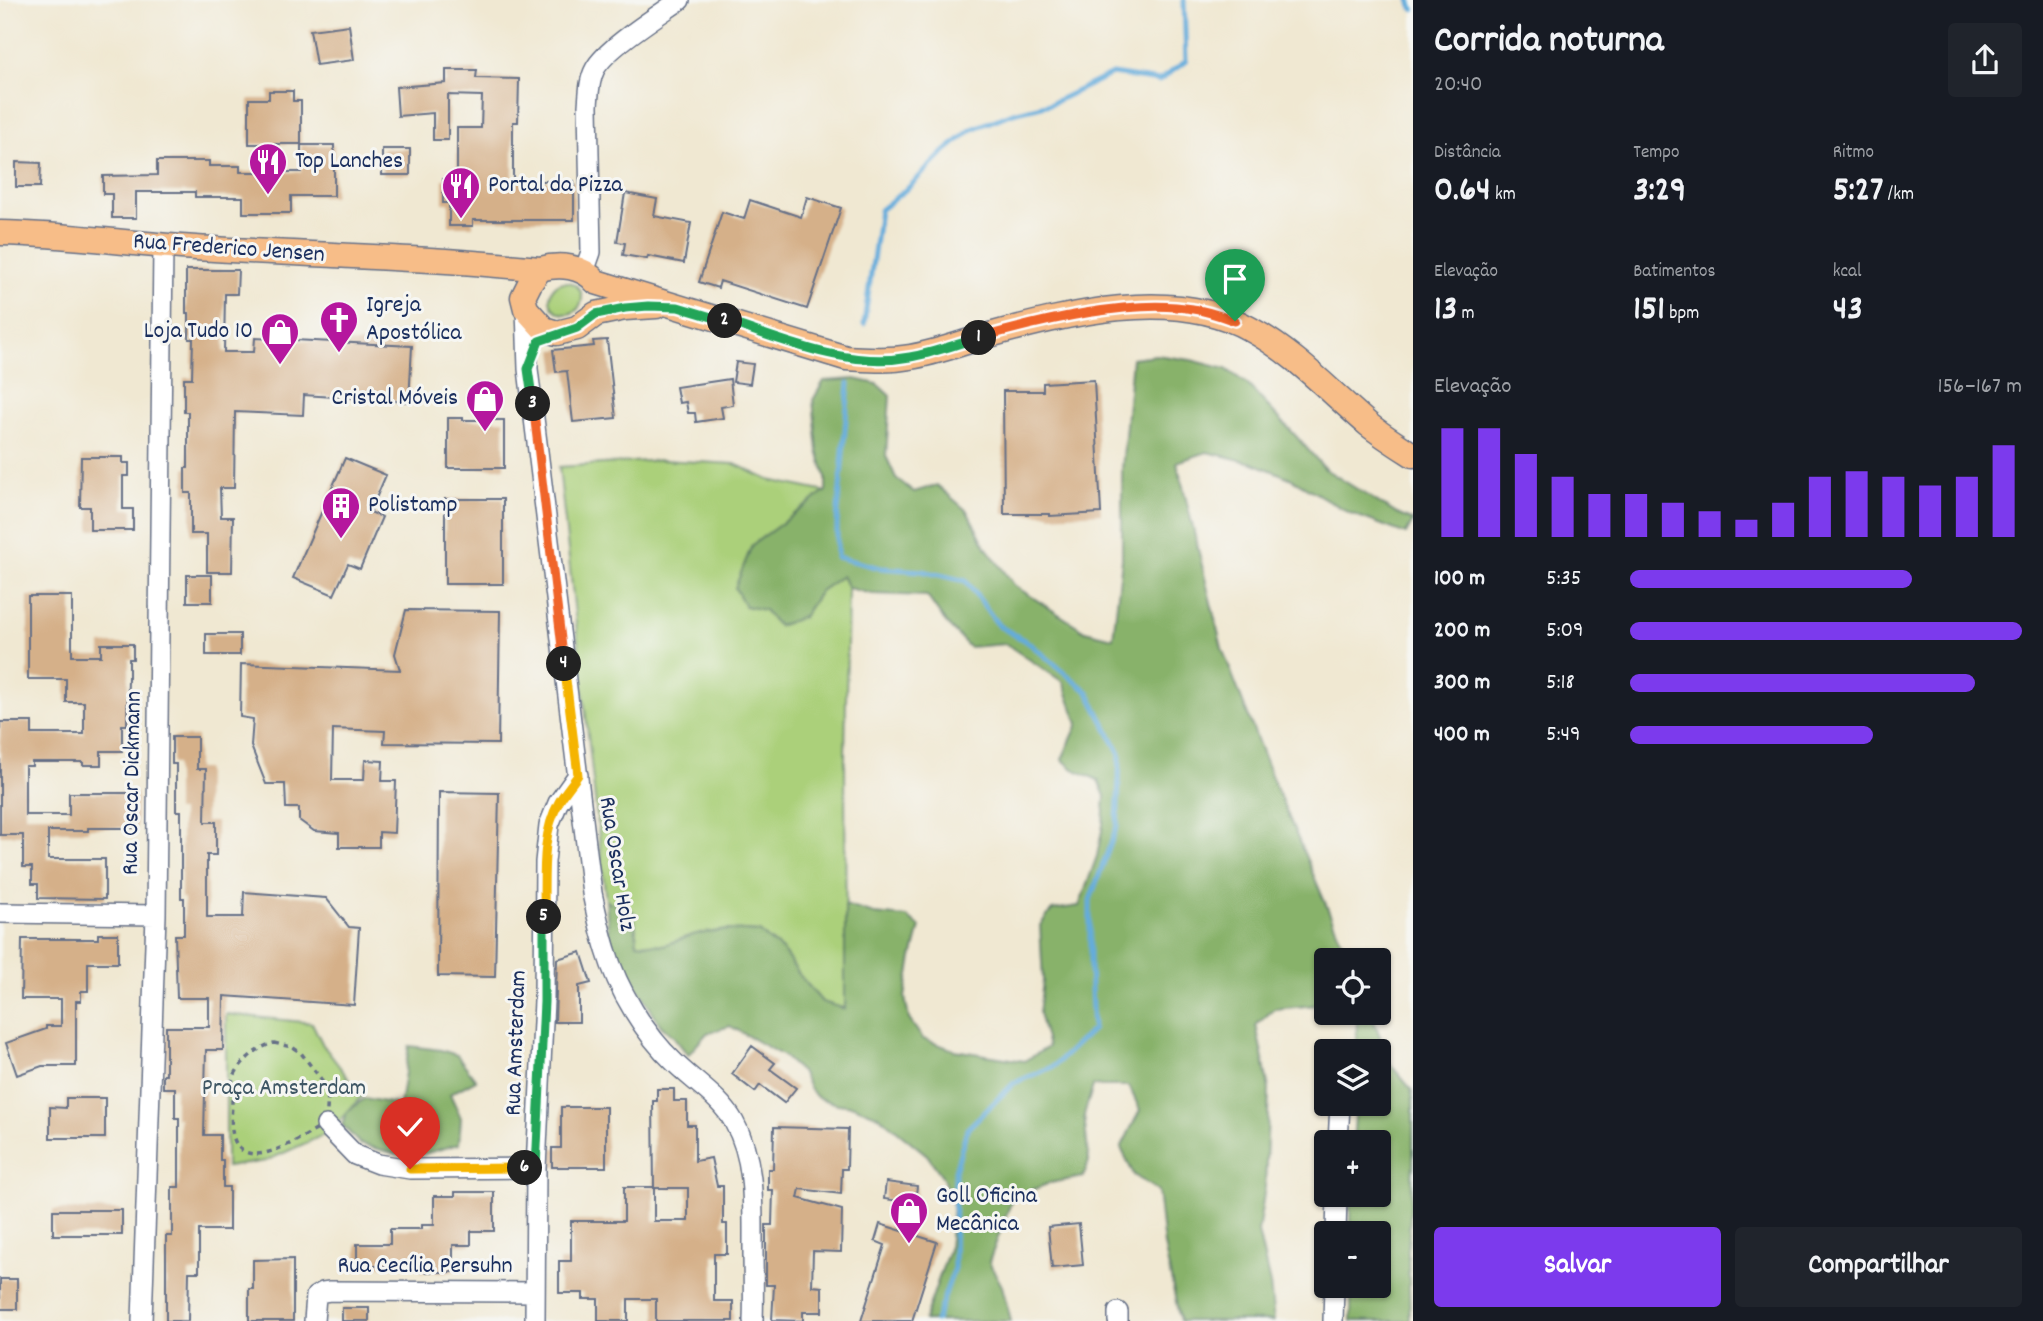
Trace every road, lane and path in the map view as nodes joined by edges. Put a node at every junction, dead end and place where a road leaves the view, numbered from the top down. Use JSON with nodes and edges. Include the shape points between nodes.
{"nodes":[{"id":1,"x":680,"y":0,"type":"edge"},
{"id":2,"x":0,"y":233,"type":"edge"},
{"id":3,"x":163,"y":246,"type":"junction"},
{"id":4,"x":457,"y":262,"type":"junction"},
{"id":5,"x":540,"y":269,"type":"junction"},
{"id":6,"x":590,"y":277,"type":"junction"},
{"id":7,"x":524,"y":303,"type":"junction"},
{"id":8,"x":678,"y":307,"type":"junction"},
{"id":9,"x":596,"y":314,"type":"junction"},
{"id":10,"x":557,"y":333,"type":"junction"},
{"id":11,"x":528,"y":369,"type":"junction"},
{"id":12,"x":1413,"y":455,"type":"edge"},
{"id":13,"x":578,"y":775,"type":"junction"},
{"id":14,"x":0,"y":913,"type":"edge"},
{"id":15,"x":156,"y":915,"type":"junction"},
{"id":16,"x":326,"y":1125,"type":"junction"},
{"id":17,"x":536,"y":1168,"type":"junction"},
{"id":18,"x":535,"y":1292,"type":"junction"},
{"id":19,"x":1334,"y":1298,"type":"edge"},
{"id":20,"x":142,"y":1321,"type":"edge"},
{"id":21,"x":314,"y":1321,"type":"edge"},
{"id":22,"x":534,"y":1321,"type":"edge"},
{"id":23,"x":753,"y":1321,"type":"edge"},
{"id":24,"x":1333,"y":1321,"type":"edge"}],
"edges":[{"from":1,"to":6,"type":"street","via":[[606,55],[590,83]]},
{"from":2,"to":3,"type":"main road","name":"Rua Frederico Jensen"},
{"from":3,"to":4,"type":"main road","name":"Rua Frederico Jensen"},
{"from":3,"to":15,"type":"street","name":"Rua Oscar Dickmann"},
{"from":4,"to":5,"type":"main road","name":"Rua Frederico Jensen"},
{"from":4,"to":7,"type":"main road","name":"Rua Frederico Jensen","via":[[509,284]]},
{"from":5,"to":6,"type":"main road","name":"Rua Frederico Jensen","via":[[566,266]]},
{"from":5,"to":7,"type":"main road"},
{"from":6,"to":8,"type":"main road","name":"Rua Frederico Jensen"},
{"from":6,"to":9,"type":"main road","via":[[598,302]]},
{"from":7,"to":10,"type":"main road","name":"Rua Frederico Jensen","via":[[544,328]]},
{"from":7,"to":11,"type":"street","name":"Rua Oscar Holz"},
{"from":8,"to":9,"type":"main road","name":"Rua Frederico Jensen","via":[[648,306]]},
{"from":8,"to":12,"type":"main road","name":"Rua Frederico Jensen","via":[[846,358],[883,360],[1120,308],[1192,309],[1235,321],[1278,346],[1371,427]]},
{"from":9,"to":10,"type":"main road","name":"Rua Frederico Jensen","via":[[577,328]]},
{"from":10,"to":11,"type":"street","via":[[539,341]]},
{"from":11,"to":13,"type":"street","name":"Rua Oscar Holz"},
{"from":13,"to":17,"type":"street","name":"Rua Amsterdam","via":[[558,803],[545,862]]},
{"from":13,"to":23,"type":"street","name":"Rua Oscar Holz","via":[[592,893],[611,963],[651,1036],[722,1106],[744,1146],[753,1198]]},
{"from":14,"to":15,"type":"street"},
{"from":15,"to":20,"type":"street","name":"Rua Oscar Dickmann"},
{"from":16,"to":16,"type":"path","via":[[328,1094],[321,1079],[292,1047],[274,1043],[255,1050],[232,1080],[231,1130],[236,1145],[245,1153],[277,1149]]},
{"from":16,"to":17,"type":"street","via":[[355,1155],[378,1164],[410,1169]]},
{"from":17,"to":18,"type":"street","name":"Rua Amsterdam"},
{"from":18,"to":21,"type":"street","name":"Rua Cecília Persuhn","via":[[330,1291],[316,1296]]},
{"from":18,"to":22,"type":"street","name":"Rua Amsterdam"},
{"from":19,"to":24,"type":"street"}]}
